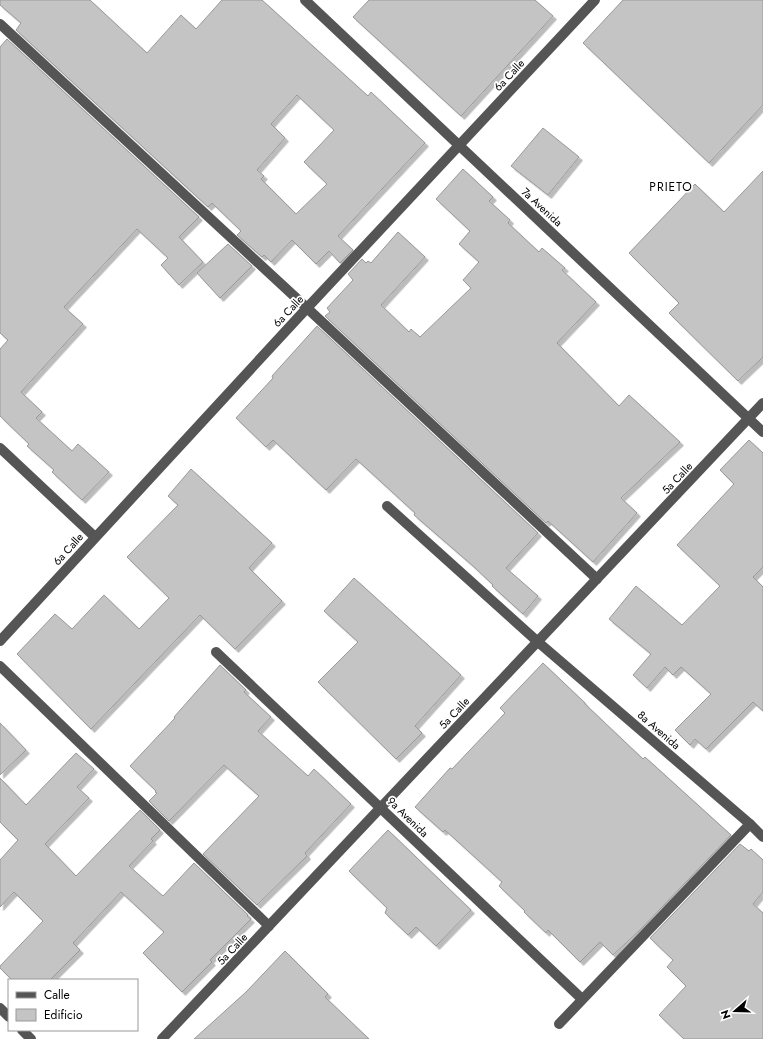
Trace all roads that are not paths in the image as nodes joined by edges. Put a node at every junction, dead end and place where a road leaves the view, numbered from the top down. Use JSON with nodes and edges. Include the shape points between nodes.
{"nodes":[{"id":1,"x":305,"y":0,"type":"edge"},
{"id":2,"x":595,"y":0,"type":"edge"},
{"id":3,"x":0,"y":24,"type":"edge"},
{"id":4,"x":459,"y":146,"type":"junction"},
{"id":5,"x":307,"y":308,"type":"junction"},
{"id":6,"x":763,"y":404,"type":"edge"},
{"id":7,"x":749,"y":419,"type":"junction"},
{"id":8,"x":763,"y":432,"type":"edge"},
{"id":9,"x":0,"y":448,"type":"edge"},
{"id":10,"x":387,"y":506,"type":"dead end"},
{"id":11,"x":95,"y":537,"type":"junction"},
{"id":12,"x":597,"y":579,"type":"junction"},
{"id":13,"x":0,"y":641,"type":"edge"},
{"id":14,"x":538,"y":642,"type":"junction"},
{"id":15,"x":216,"y":652,"type":"dead end"},
{"id":16,"x":0,"y":666,"type":"edge"},
{"id":17,"x":381,"y":808,"type":"junction"},
{"id":18,"x":750,"y":824,"type":"junction"},
{"id":19,"x":763,"y":837,"type":"edge"},
{"id":20,"x":269,"y":926,"type":"junction"},
{"id":21,"x":582,"y":999,"type":"junction"},
{"id":22,"x":0,"y":1008,"type":"edge"},
{"id":23,"x":8,"y":1016,"type":"edge"},
{"id":24,"x":558,"y":1024,"type":"dead end"},
{"id":25,"x":23,"y":1031,"type":"edge"},
{"id":26,"x":31,"y":1039,"type":"edge"},
{"id":27,"x":162,"y":1039,"type":"edge"}],
"edges":[{"from":1,"to":4,"type":"street","name":"7a Avenida"},
{"from":2,"to":4,"type":"street","name":"6a Calle"},
{"from":3,"to":5,"type":"street"},
{"from":4,"to":5,"type":"street","name":"6a Calle"},
{"from":4,"to":7,"type":"street","name":"7a Avenida"},
{"from":5,"to":11,"type":"street","name":"6a Calle"},
{"from":5,"to":12,"type":"street"},
{"from":6,"to":7,"type":"street","name":"5a Calle"},
{"from":7,"to":8,"type":"street","name":"7a Avenida"},
{"from":7,"to":12,"type":"street","name":"5a Calle"},
{"from":9,"to":11,"type":"street"},
{"from":10,"to":14,"type":"street","name":"8a Avenida"},
{"from":11,"to":13,"type":"street","name":"6a Calle"},
{"from":12,"to":14,"type":"street","name":"5a Calle"},
{"from":14,"to":17,"type":"street","name":"5a Calle"},
{"from":14,"to":18,"type":"street","name":"8a Avenida"},
{"from":15,"to":17,"type":"street","name":"9a Avenida"},
{"from":16,"to":20,"type":"street"},
{"from":17,"to":20,"type":"street","name":"5a Calle"},
{"from":17,"to":21,"type":"street","name":"9a Avenida"},
{"from":18,"to":19,"type":"street","name":"8a Avenida"},
{"from":18,"to":21,"type":"street"},
{"from":20,"to":27,"type":"street","name":"5a Calle"},
{"from":21,"to":24,"type":"street"},
{"from":22,"to":23,"type":"street"},
{"from":25,"to":26,"type":"street"}]}
